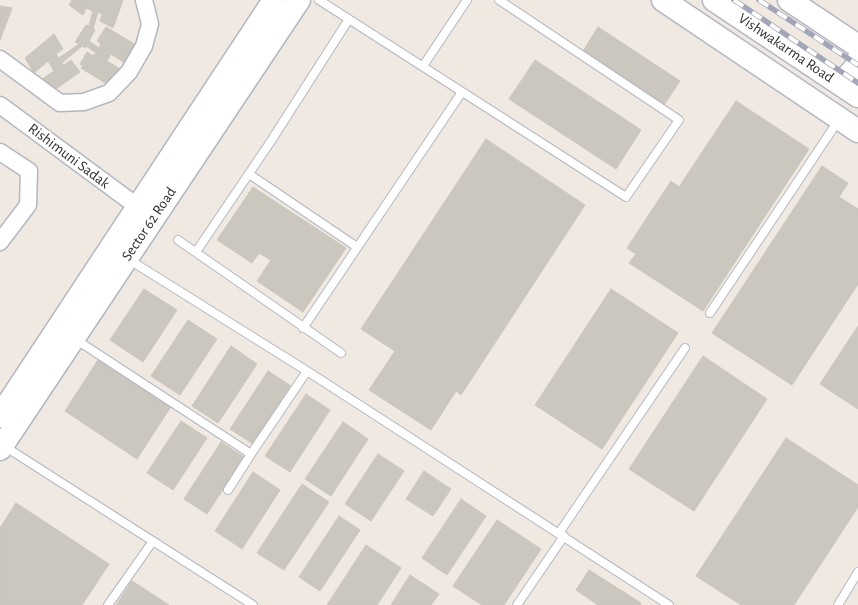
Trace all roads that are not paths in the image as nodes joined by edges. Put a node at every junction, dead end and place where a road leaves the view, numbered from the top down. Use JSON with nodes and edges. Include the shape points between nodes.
{"nodes":[{"id":1,"x":144,"y":0,"type":"edge"},
{"id":2,"x":274,"y":0,"type":"edge"},
{"id":3,"x":298,"y":0,"type":"edge"},
{"id":4,"x":319,"y":0,"type":"edge"},
{"id":5,"x":467,"y":0,"type":"edge"},
{"id":6,"x":499,"y":0,"type":"edge"},
{"id":7,"x":663,"y":0,"type":"edge"},
{"id":8,"x":714,"y":0,"type":"edge"},
{"id":9,"x":789,"y":0,"type":"edge"},
{"id":10,"x":349,"y":19,"type":"junction"},
{"id":11,"x":253,"y":50,"type":"junction"},
{"id":12,"x":788,"y":50,"type":"junction"},
{"id":13,"x":858,"y":51,"type":"edge"},
{"id":14,"x":1,"y":61,"type":"edge"},
{"id":15,"x":423,"y":66,"type":"junction"},
{"id":16,"x":765,"y":69,"type":"junction"},
{"id":17,"x":835,"y":80,"type":"junction"},
{"id":18,"x":462,"y":92,"type":"junction"},
{"id":19,"x":858,"y":96,"type":"edge"},
{"id":20,"x":0,"y":104,"type":"edge"},
{"id":21,"x":849,"y":125,"type":"edge"},
{"id":22,"x":0,"y":152,"type":"edge"},
{"id":23,"x":249,"y":174,"type":"junction"},
{"id":24,"x":138,"y":207,"type":"junction"},
{"id":25,"x":178,"y":240,"type":"dead end"},
{"id":26,"x":0,"y":242,"type":"edge"},
{"id":27,"x":357,"y":247,"type":"junction"},
{"id":28,"x":196,"y":252,"type":"junction"},
{"id":29,"x":126,"y":258,"type":"junction"},
{"id":30,"x":710,"y":313,"type":"dead end"},
{"id":31,"x":303,"y":328,"type":"junction"},
{"id":32,"x":73,"y":338,"type":"junction"},
{"id":33,"x":685,"y":348,"type":"dead end"},
{"id":34,"x":341,"y":353,"type":"dead end"},
{"id":35,"x":307,"y":371,"type":"junction"},
{"id":36,"x":0,"y":416,"type":"edge"},
{"id":37,"x":1,"y":446,"type":"edge"},
{"id":38,"x":251,"y":454,"type":"junction"},
{"id":39,"x":228,"y":490,"type":"dead end"},
{"id":40,"x":561,"y":535,"type":"junction"},
{"id":41,"x":153,"y":541,"type":"junction"},
{"id":42,"x":858,"y":572,"type":"edge"},
{"id":43,"x":108,"y":605,"type":"edge"},
{"id":44,"x":253,"y":605,"type":"edge"},
{"id":45,"x":517,"y":605,"type":"edge"},
{"id":46,"x":669,"y":605,"type":"edge"},
{"id":47,"x":838,"y":605,"type":"edge"}],
"edges":[{"from":1,"to":14,"type":"street","via":[[150,24],[144,46],[129,72],[109,93],[84,102],[60,103]]},
{"from":2,"to":11,"type":"street","name":"Sector 62 Road"},
{"from":3,"to":11,"type":"street","name":"Sector 62 Road"},
{"from":4,"to":10,"type":"lane"},
{"from":5,"to":15,"type":"lane"},
{"from":6,"to":18,"type":"lane","via":[[680,120],[626,197]]},
{"from":7,"to":16,"type":"street"},
{"from":8,"to":12,"type":"street","name":"Vishwakarma Road"},
{"from":9,"to":13,"type":"street"},
{"from":10,"to":15,"type":"lane"},
{"from":10,"to":23,"type":"lane"},
{"from":11,"to":24,"type":"street","name":"Sector 62 Road"},
{"from":11,"to":29,"type":"street","name":"Sector 62 Road"},
{"from":12,"to":16,"type":"street"},
{"from":12,"to":17,"type":"street","name":"Vishwakarma Road"},
{"from":13,"to":17,"type":"street","via":[[855,68],[845,79]]},
{"from":15,"to":18,"type":"lane"},
{"from":16,"to":21,"type":"street"},
{"from":17,"to":19,"type":"street","name":"Vishwakarma Road"},
{"from":18,"to":27,"type":"lane"},
{"from":20,"to":24,"type":"street","name":"Rishimuni Sadak"},
{"from":21,"to":30,"type":"lane"},
{"from":22,"to":26,"type":"street","via":[[29,171],[28,205]]},
{"from":23,"to":27,"type":"lane"},
{"from":23,"to":28,"type":"lane"},
{"from":24,"to":36,"type":"street","name":"Sector 62 Road"},
{"from":25,"to":28,"type":"lane"},
{"from":27,"to":31,"type":"lane"},
{"from":28,"to":31,"type":"lane"},
{"from":29,"to":32,"type":"street","name":"Sector 62 Road"},
{"from":29,"to":35,"type":"lane"},
{"from":31,"to":34,"type":"lane"},
{"from":32,"to":37,"type":"street","name":"Sector 62 Road"},
{"from":32,"to":38,"type":"lane"},
{"from":33,"to":40,"type":"lane"},
{"from":35,"to":38,"type":"lane"},
{"from":35,"to":40,"type":"lane"},
{"from":37,"to":41,"type":"lane"},
{"from":38,"to":39,"type":"lane"},
{"from":40,"to":45,"type":"lane"},
{"from":40,"to":46,"type":"lane"},
{"from":41,"to":43,"type":"lane"},
{"from":41,"to":44,"type":"lane"},
{"from":42,"to":47,"type":"lane"}]}
